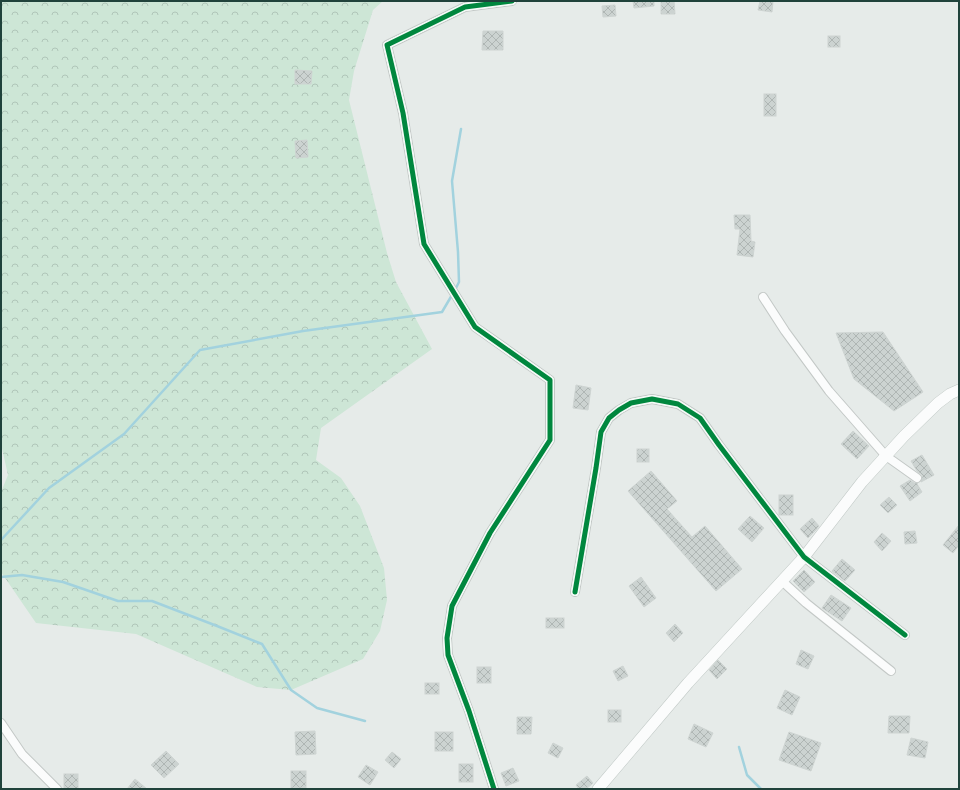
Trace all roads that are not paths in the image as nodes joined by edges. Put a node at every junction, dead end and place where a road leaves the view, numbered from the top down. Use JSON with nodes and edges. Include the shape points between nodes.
{"nodes":[{"id":1,"x":512,"y":1,"type":"edge"},
{"id":2,"x":763,"y":297,"type":"dead end"},
{"id":3,"x":959,"y":390,"type":"edge"},
{"id":4,"x":886,"y":456,"type":"junction"},
{"id":5,"x":917,"y":478,"type":"dead end"},
{"id":6,"x":804,"y":557,"type":"junction"},
{"id":7,"x":782,"y":581,"type":"junction"},
{"id":8,"x":575,"y":592,"type":"dead end"},
{"id":9,"x":905,"y":635,"type":"dead end"},
{"id":10,"x":891,"y":671,"type":"dead end"},
{"id":11,"x":1,"y":723,"type":"edge"},
{"id":12,"x":58,"y":789,"type":"edge"},
{"id":13,"x":494,"y":789,"type":"edge"},
{"id":14,"x":598,"y":789,"type":"edge"}],
"edges":[{"from":1,"to":13,"type":"street","via":[[465,7],[387,45],[403,113],[424,244],[474,328],[550,380],[550,440],[483,546],[452,606],[446,638],[448,655]]},
{"from":2,"to":4,"type":"street","via":[[785,332],[829,391]]},
{"from":3,"to":4,"type":"main road","via":[[938,403]]},
{"from":4,"to":5,"type":"street"},
{"from":4,"to":6,"type":"main road","via":[[862,482]]},
{"from":6,"to":7,"type":"main road"},
{"from":6,"to":8,"type":"street","via":[[700,418],[678,404],[652,399],[631,403],[619,410],[609,418],[601,432]]},
{"from":6,"to":9,"type":"street"},
{"from":7,"to":10,"type":"street"},
{"from":7,"to":14,"type":"main road","via":[[688,683]]},
{"from":11,"to":12,"type":"street","via":[[22,754]]}]}
